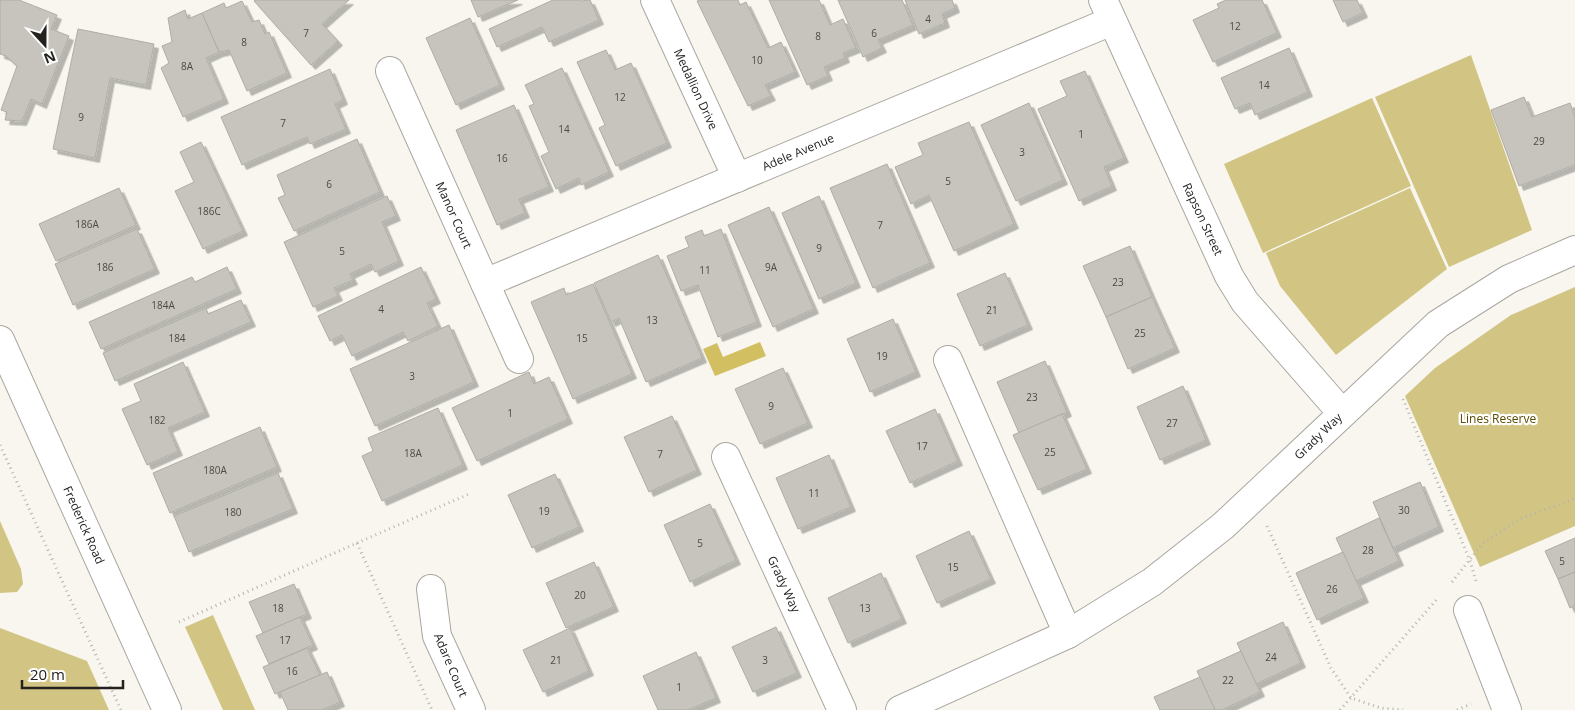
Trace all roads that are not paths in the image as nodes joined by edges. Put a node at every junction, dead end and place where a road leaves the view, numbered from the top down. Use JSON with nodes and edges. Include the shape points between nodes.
{"nodes":[{"id":1,"x":655,"y":0,"type":"edge"},
{"id":2,"x":1107,"y":11,"type":"edge"},
{"id":3,"x":390,"y":71,"type":"dead end"},
{"id":4,"x":737,"y":178,"type":"junction"},
{"id":5,"x":1575,"y":250,"type":"edge"},
{"id":6,"x":485,"y":284,"type":"junction"},
{"id":7,"x":0,"y":340,"type":"edge"},
{"id":8,"x":519,"y":360,"type":"dead end"},
{"id":9,"x":948,"y":360,"type":"dead end"},
{"id":10,"x":1342,"y":413,"type":"junction"},
{"id":11,"x":726,"y":457,"type":"dead end"},
{"id":12,"x":431,"y":589,"type":"dead end"},
{"id":13,"x":1468,"y":610,"type":"dead end"},
{"id":14,"x":1068,"y":634,"type":"junction"},
{"id":15,"x":167,"y":710,"type":"edge"},
{"id":16,"x":471,"y":710,"type":"edge"},
{"id":17,"x":842,"y":710,"type":"edge"},
{"id":18,"x":900,"y":710,"type":"edge"},
{"id":19,"x":1507,"y":710,"type":"edge"}],
"edges":[{"from":1,"to":4,"type":"street","name":"Medallion Drive"},
{"from":2,"to":4,"type":"street","name":"Adele Avenue"},
{"from":2,"to":10,"type":"street","name":"Rapson Street","via":[[1244,302]]},
{"from":3,"to":6,"type":"street","name":"Manor Court"},
{"from":4,"to":6,"type":"street","name":"Adele Avenue"},
{"from":5,"to":10,"type":"street","name":"Grady Way","via":[[1509,279],[1438,324]]},
{"from":6,"to":8,"type":"street","name":"Manor Court"},
{"from":7,"to":15,"type":"street","name":"Frederick Road"},
{"from":9,"to":14,"type":"street"},
{"from":10,"to":14,"type":"street","name":"Grady Way","via":[[1223,526],[1152,582]]},
{"from":11,"to":17,"type":"street","name":"Grady Way"},
{"from":12,"to":16,"type":"street","name":"Adare Court","via":[[437,636]]},
{"from":13,"to":19,"type":"street"},
{"from":14,"to":18,"type":"street","name":"Grady Way"}]}
